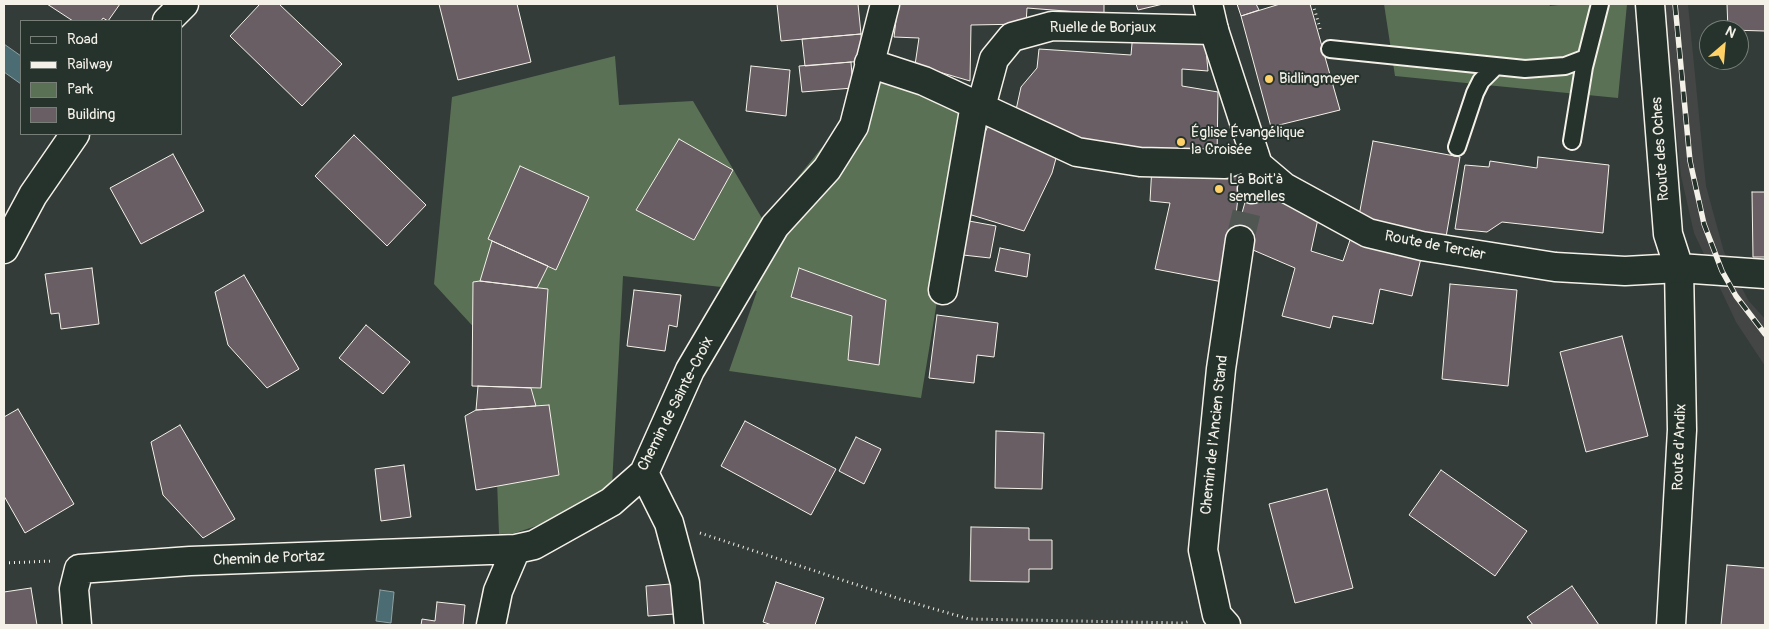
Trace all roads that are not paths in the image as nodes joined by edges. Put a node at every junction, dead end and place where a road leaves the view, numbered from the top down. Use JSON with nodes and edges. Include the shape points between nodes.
{"nodes":[{"id":1,"x":184,"y":4,"type":"edge"},
{"id":2,"x":885,"y":4,"type":"edge"},
{"id":3,"x":1208,"y":4,"type":"edge"},
{"id":4,"x":1600,"y":4,"type":"edge"},
{"id":5,"x":1650,"y":4,"type":"edge"},
{"id":6,"x":168,"y":20,"type":"edge"},
{"id":7,"x":1214,"y":30,"type":"junction"},
{"id":8,"x":1330,"y":49,"type":"dead end"},
{"id":9,"x":1586,"y":58,"type":"junction"},
{"id":10,"x":869,"y":63,"type":"junction"},
{"id":11,"x":1496,"y":66,"type":"junction"},
{"id":12,"x":981,"y":107,"type":"junction"},
{"id":13,"x":75,"y":135,"type":"edge"},
{"id":14,"x":1572,"y":141,"type":"dead end"},
{"id":15,"x":1457,"y":147,"type":"dead end"},
{"id":16,"x":1255,"y":169,"type":"junction"},
{"id":17,"x":1240,"y":240,"type":"tunnel mouth"},
{"id":18,"x":4,"y":248,"type":"edge"},
{"id":19,"x":1692,"y":269,"type":"junction"},
{"id":20,"x":1765,"y":274,"type":"edge"},
{"id":21,"x":943,"y":290,"type":"dead end"},
{"id":22,"x":644,"y":473,"type":"junction"},
{"id":23,"x":516,"y":549,"type":"junction"},
{"id":24,"x":1221,"y":620,"type":"edge"},
{"id":25,"x":78,"y":625,"type":"edge"},
{"id":26,"x":491,"y":625,"type":"edge"},
{"id":27,"x":689,"y":625,"type":"edge"},
{"id":28,"x":1671,"y":625,"type":"edge"}],
"edges":[{"from":1,"to":6,"type":"street"},
{"from":2,"to":10,"type":"street","name":"Chemin de Sainte-Croix"},
{"from":3,"to":7,"type":"street"},
{"from":4,"to":9,"type":"lane"},
{"from":5,"to":19,"type":"street","name":"Route des Oches","via":[[1668,234]]},
{"from":7,"to":12,"type":"street","name":"Ruelle de Borjaux","via":[[1052,26],[1012,37],[994,59]]},
{"from":7,"to":16,"type":"street"},
{"from":8,"to":11,"type":"lane"},
{"from":9,"to":11,"type":"lane","via":[[1551,68]]},
{"from":9,"to":14,"type":"lane"},
{"from":10,"to":12,"type":"street","via":[[924,81]]},
{"from":10,"to":22,"type":"street","name":"Chemin de Sainte-Croix","via":[[854,126],[827,169],[775,226],[690,370]]},
{"from":11,"to":15,"type":"lane","via":[[1481,81]]},
{"from":12,"to":16,"type":"street","via":[[1077,152],[1140,162],[1225,164]]},
{"from":12,"to":21,"type":"street","name":"Ruelle de Borjaux","via":[[974,116]]},
{"from":13,"to":18,"type":"street","via":[[33,195]]},
{"from":16,"to":19,"type":"street","name":"Route de Tercier","via":[[1368,233],[1422,246],[1555,267]]},
{"from":17,"to":24,"type":"street","name":"Chemin de l'Ancien Stand","via":[[1221,369],[1203,550]]},
{"from":19,"to":20,"type":"street","name":"Route de Tercier"},
{"from":19,"to":28,"type":"street","name":"Route d'Andix"},
{"from":22,"to":23,"type":"street","name":"Chemin de Sainte-Croix","via":[[612,502],[534,545]]},
{"from":22,"to":27,"type":"street","via":[[669,523],[685,583]]},
{"from":23,"to":25,"type":"street","name":"Chemin de Portaz","via":[[79,568],[74,589]]},
{"from":23,"to":26,"type":"street","via":[[498,591]]}]}
